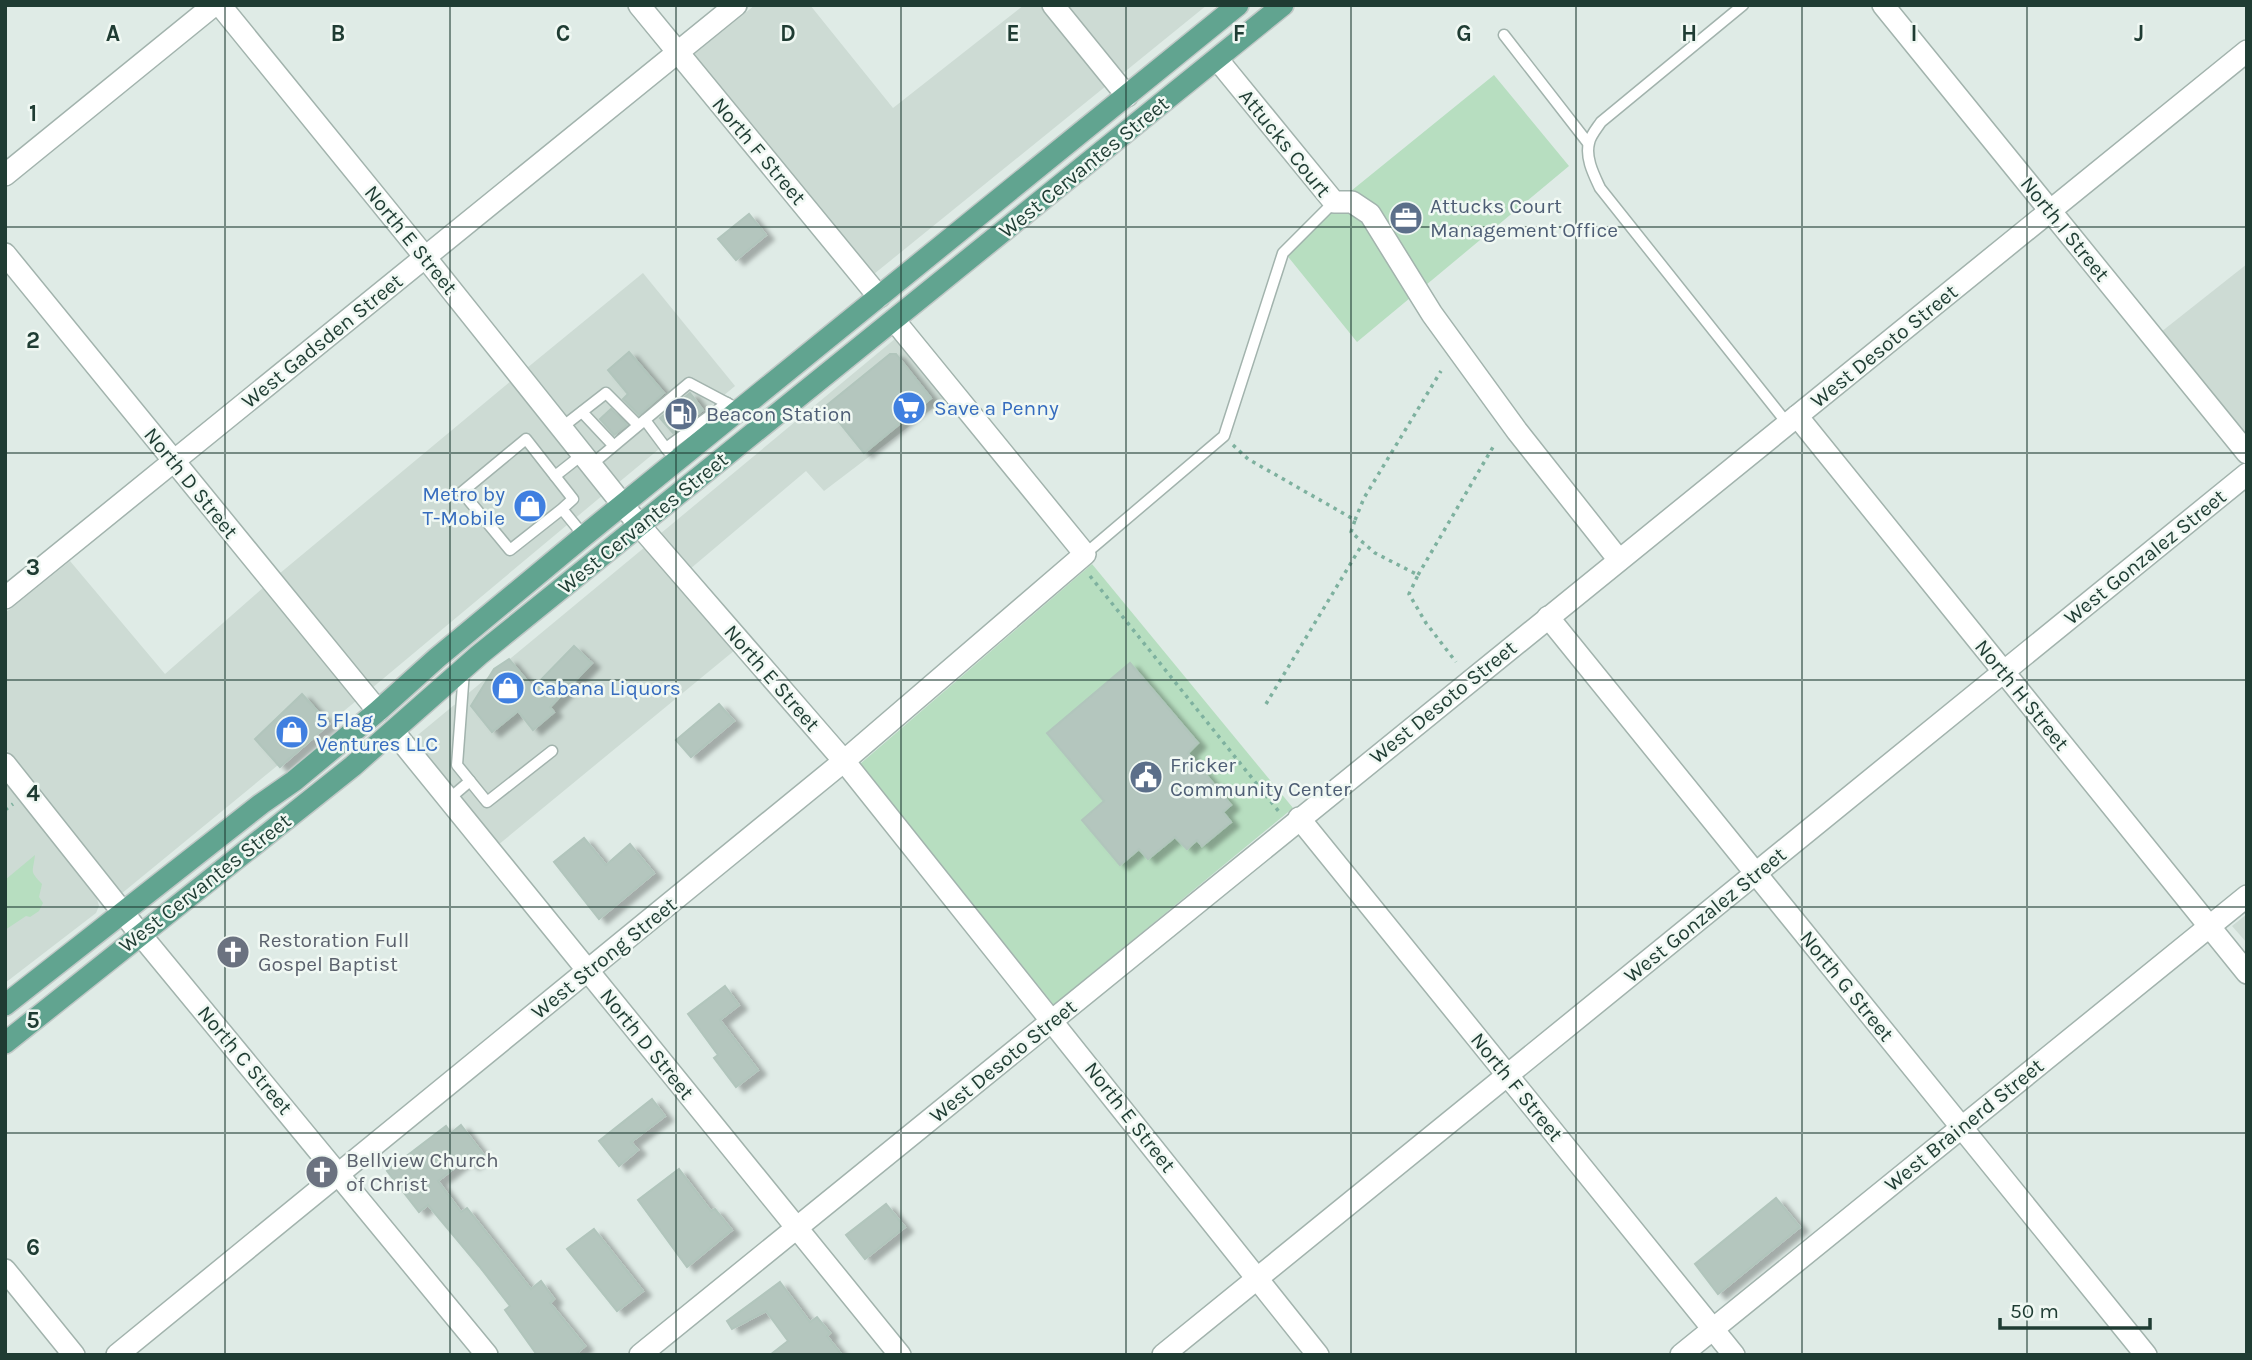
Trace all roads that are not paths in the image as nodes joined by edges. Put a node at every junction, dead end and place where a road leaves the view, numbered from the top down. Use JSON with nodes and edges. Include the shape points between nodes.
{"nodes":[{"id":1,"x":214,"y":5,"type":"edge"},
{"id":2,"x":220,"y":5,"type":"edge"},
{"id":3,"x":639,"y":5,"type":"edge"},
{"id":4,"x":736,"y":5,"type":"edge"},
{"id":5,"x":1053,"y":5,"type":"edge"},
{"id":6,"x":1238,"y":5,"type":"edge"},
{"id":7,"x":1262,"y":5,"type":"edge"},
{"id":8,"x":1283,"y":5,"type":"edge"},
{"id":9,"x":1743,"y":5,"type":"edge"},
{"id":10,"x":1882,"y":5,"type":"edge"},
{"id":11,"x":1504,"y":35,"type":"dead end"},
{"id":12,"x":2247,"y":51,"type":"edge"},
{"id":13,"x":677,"y":53,"type":"junction"},
{"id":14,"x":1217,"y":59,"type":"junction"},
{"id":15,"x":1127,"y":96,"type":"junction"},
{"id":16,"x":1588,"y":143,"type":"junction"},
{"id":17,"x":5,"y":175,"type":"edge"},
{"id":18,"x":1334,"y":202,"type":"junction"},
{"id":19,"x":2050,"y":211,"type":"junction"},
{"id":20,"x":1019,"y":219,"type":"junction"},
{"id":21,"x":5,"y":254,"type":"edge"},
{"id":22,"x":425,"y":257,"type":"junction"},
{"id":23,"x":879,"y":297,"type":"junction"},
{"id":24,"x":894,"y":320,"type":"junction"},
{"id":25,"x":734,"y":407,"type":"junction"},
{"id":26,"x":582,"y":412,"type":"junction"},
{"id":27,"x":1792,"y":420,"type":"junction"},
{"id":28,"x":641,"y":422,"type":"junction"},
{"id":29,"x":561,"y":428,"type":"junction"},
{"id":30,"x":614,"y":445,"type":"junction"},
{"id":31,"x":2247,"y":453,"type":"edge"},
{"id":32,"x":671,"y":455,"type":"junction"},
{"id":33,"x":587,"y":459,"type":"junction"},
{"id":34,"x":174,"y":462,"type":"junction"},
{"id":35,"x":2247,"y":474,"type":"edge"},
{"id":36,"x":555,"y":476,"type":"junction"},
{"id":37,"x":624,"y":505,"type":"junction"},
{"id":38,"x":562,"y":509,"type":"junction"},
{"id":39,"x":639,"y":525,"type":"junction"},
{"id":40,"x":584,"y":537,"type":"junction"},
{"id":41,"x":1082,"y":557,"type":"junction"},
{"id":42,"x":1619,"y":559,"type":"junction"},
{"id":43,"x":5,"y":598,"type":"edge"},
{"id":44,"x":1548,"y":617,"type":"junction"},
{"id":45,"x":465,"y":668,"type":"junction"},
{"id":46,"x":2003,"y":672,"type":"junction"},
{"id":47,"x":378,"y":711,"type":"junction"},
{"id":48,"x":394,"y":732,"type":"junction"},
{"id":49,"x":552,"y":751,"type":"dead end"},
{"id":50,"x":844,"y":761,"type":"junction"},
{"id":51,"x":5,"y":764,"type":"edge"},
{"id":52,"x":470,"y":781,"type":"junction"},
{"id":53,"x":449,"y":799,"type":"junction"},
{"id":54,"x":1295,"y":822,"type":"junction"},
{"id":55,"x":1756,"y":873,"type":"junction"},
{"id":56,"x":2247,"y":896,"type":"edge"},
{"id":57,"x":122,"y":912,"type":"junction"},
{"id":58,"x":2209,"y":926,"type":"junction"},
{"id":59,"x":140,"y":934,"type":"junction"},
{"id":60,"x":588,"y":972,"type":"junction"},
{"id":61,"x":2247,"y":973,"type":"edge"},
{"id":62,"x":5,"y":1005,"type":"edge"},
{"id":63,"x":1054,"y":1020,"type":"junction"},
{"id":64,"x":5,"y":1043,"type":"edge"},
{"id":65,"x":1507,"y":1075,"type":"junction"},
{"id":66,"x":1962,"y":1128,"type":"junction"},
{"id":67,"x":340,"y":1174,"type":"junction"},
{"id":68,"x":796,"y":1228,"type":"junction"},
{"id":69,"x":5,"y":1270,"type":"edge"},
{"id":70,"x":1256,"y":1279,"type":"junction"},
{"id":71,"x":1713,"y":1329,"type":"junction"},
{"id":72,"x":74,"y":1355,"type":"edge"},
{"id":73,"x":117,"y":1355,"type":"edge"},
{"id":74,"x":487,"y":1355,"type":"edge"},
{"id":75,"x":639,"y":1355,"type":"edge"},
{"id":76,"x":900,"y":1355,"type":"edge"},
{"id":77,"x":1163,"y":1355,"type":"edge"},
{"id":78,"x":1318,"y":1355,"type":"edge"},
{"id":79,"x":1681,"y":1355,"type":"edge"},
{"id":80,"x":1734,"y":1355,"type":"edge"},
{"id":81,"x":2146,"y":1355,"type":"edge"}],
"edges":[{"from":1,"to":17,"type":"street"},
{"from":2,"to":22,"type":"street","name":"North E Street"},
{"from":3,"to":13,"type":"street","name":"North F Street"},
{"from":4,"to":13,"type":"street","name":"West Gadsden Street"},
{"from":5,"to":15,"type":"street"},
{"from":6,"to":15,"type":"main road","name":"West Cervantes Street"},
{"from":7,"to":14,"type":"main road","via":[[1223,37]]},
{"from":8,"to":14,"type":"main road","name":"West Cervantes Street"},
{"from":9,"to":16,"type":"lane","via":[[1615,109]]},
{"from":10,"to":19,"type":"street","name":"North I Street"},
{"from":11,"to":16,"type":"lane"},
{"from":12,"to":19,"type":"street","name":"West Desoto Street"},
{"from":13,"to":22,"type":"street","name":"West Gadsden Street"},
{"from":13,"to":23,"type":"street","name":"North F Street"},
{"from":14,"to":18,"type":"street","name":"Attucks Court"},
{"from":14,"to":20,"type":"main road","name":"West Cervantes Street"},
{"from":15,"to":20,"type":"main road","via":[[1130,107],[1125,118],[1042,186]]},
{"from":15,"to":23,"type":"main road","name":"West Cervantes Street"},
{"from":16,"to":27,"type":"lane","via":[[1592,173],[1600,188]]},
{"from":18,"to":41,"type":"lane","via":[[1283,253],[1224,436]]},
{"from":18,"to":42,"type":"street","name":"Attucks Court","via":[[1352,202],[1370,214],[1432,314]]},
{"from":19,"to":27,"type":"street","name":"West Desoto Street"},
{"from":19,"to":31,"type":"street","name":"North I Street"},
{"from":20,"to":24,"type":"main road","name":"West Cervantes Street"},
{"from":21,"to":34,"type":"street","name":"North D Street"},
{"from":22,"to":29,"type":"street","name":"North E Street"},
{"from":22,"to":34,"type":"street","name":"West Gadsden Street"},
{"from":23,"to":25,"type":"main road","name":"West Cervantes Street"},
{"from":24,"to":39,"type":"main road","name":"West Cervantes Street"},
{"from":24,"to":41,"type":"street"},
{"from":25,"to":28,"type":"lane","via":[[689,383]]},
{"from":25,"to":32,"type":"main road","name":"West Cervantes Street"},
{"from":26,"to":28,"type":"lane","via":[[606,393]]},
{"from":26,"to":29,"type":"lane"},
{"from":26,"to":30,"type":"lane"},
{"from":27,"to":42,"type":"street","name":"West Desoto Street"},
{"from":27,"to":46,"type":"street","name":"North H Street"},
{"from":28,"to":30,"type":"lane"},
{"from":28,"to":32,"type":"lane"},
{"from":29,"to":33,"type":"street","name":"North E Street"},
{"from":30,"to":33,"type":"lane"},
{"from":32,"to":37,"type":"main road","name":"West Cervantes Street"},
{"from":33,"to":36,"type":"lane"},
{"from":33,"to":37,"type":"street","name":"North E Street"},
{"from":34,"to":43,"type":"street","name":"West Gadsden Street"},
{"from":34,"to":47,"type":"street","name":"North D Street"},
{"from":35,"to":46,"type":"street","name":"West Gonzalez Street"},
{"from":36,"to":38,"type":"lane","via":[[573,499]]},
{"from":36,"to":38,"type":"lane","via":[[526,439],[462,492],[510,550]]},
{"from":37,"to":39,"type":"street","name":"North E Street"},
{"from":37,"to":40,"type":"main road","name":"West Cervantes Street"},
{"from":38,"to":40,"type":"lane"},
{"from":39,"to":45,"type":"main road","name":"West Cervantes Street"},
{"from":39,"to":50,"type":"street","name":"North E Street"},
{"from":40,"to":47,"type":"main road","name":"West Cervantes Street"},
{"from":41,"to":50,"type":"street","name":"West Strong Street"},
{"from":42,"to":44,"type":"street","name":"West Desoto Street"},
{"from":44,"to":54,"type":"street","name":"West Desoto Street"},
{"from":44,"to":55,"type":"street","name":"North G Street"},
{"from":45,"to":48,"type":"main road","name":"West Cervantes Street"},
{"from":45,"to":52,"type":"lane","via":[[457,765]]},
{"from":46,"to":55,"type":"street","name":"West Gonzalez Street"},
{"from":46,"to":58,"type":"street","name":"North H Street"},
{"from":47,"to":57,"type":"main road","name":"West Cervantes Street"},
{"from":48,"to":53,"type":"street","name":"North D Street"},
{"from":48,"to":59,"type":"main road","name":"West Cervantes Street"},
{"from":49,"to":52,"type":"lane","via":[[487,802]]},
{"from":50,"to":60,"type":"street","name":"West Strong Street"},
{"from":50,"to":63,"type":"street","name":"North E Street"},
{"from":51,"to":57,"type":"street","name":"North C Street"},
{"from":52,"to":53,"type":"lane"},
{"from":53,"to":60,"type":"street","name":"North D Street"},
{"from":54,"to":63,"type":"street","name":"West Desoto Street"},
{"from":54,"to":65,"type":"street","name":"North F Street"},
{"from":55,"to":65,"type":"street","name":"West Gonzalez Street"},
{"from":55,"to":66,"type":"street","name":"North G Street"},
{"from":56,"to":58,"type":"street","name":"West Brainerd Street"},
{"from":57,"to":59,"type":"street","name":"North C Street"},
{"from":57,"to":62,"type":"main road","name":"West Cervantes Street"},
{"from":58,"to":61,"type":"street","name":"North H Street"},
{"from":58,"to":66,"type":"street","name":"West Brainerd Street"},
{"from":59,"to":64,"type":"main road","name":"West Cervantes Street"},
{"from":59,"to":67,"type":"street","name":"North C Street"},
{"from":60,"to":67,"type":"street","name":"West Strong Street"},
{"from":60,"to":68,"type":"street","name":"North D Street"},
{"from":63,"to":68,"type":"street","name":"West Desoto Street"},
{"from":63,"to":70,"type":"street","name":"North E Street"},
{"from":65,"to":70,"type":"street","name":"West Gonzalez Street"},
{"from":65,"to":71,"type":"street","name":"North F Street"},
{"from":66,"to":71,"type":"street","name":"West Brainerd Street"},
{"from":66,"to":81,"type":"street","name":"North G Street"},
{"from":67,"to":73,"type":"street","name":"West Strong Street"},
{"from":67,"to":74,"type":"street","name":"North C Street"},
{"from":68,"to":75,"type":"street","name":"West Desoto Street"},
{"from":68,"to":76,"type":"street","name":"North D Street"},
{"from":69,"to":72,"type":"street"},
{"from":70,"to":77,"type":"street","name":"West Gonzalez Street"},
{"from":70,"to":78,"type":"street","name":"North E Street"},
{"from":71,"to":79,"type":"street","name":"West Brainerd Street"},
{"from":71,"to":80,"type":"street","name":"North F Street"}]}
